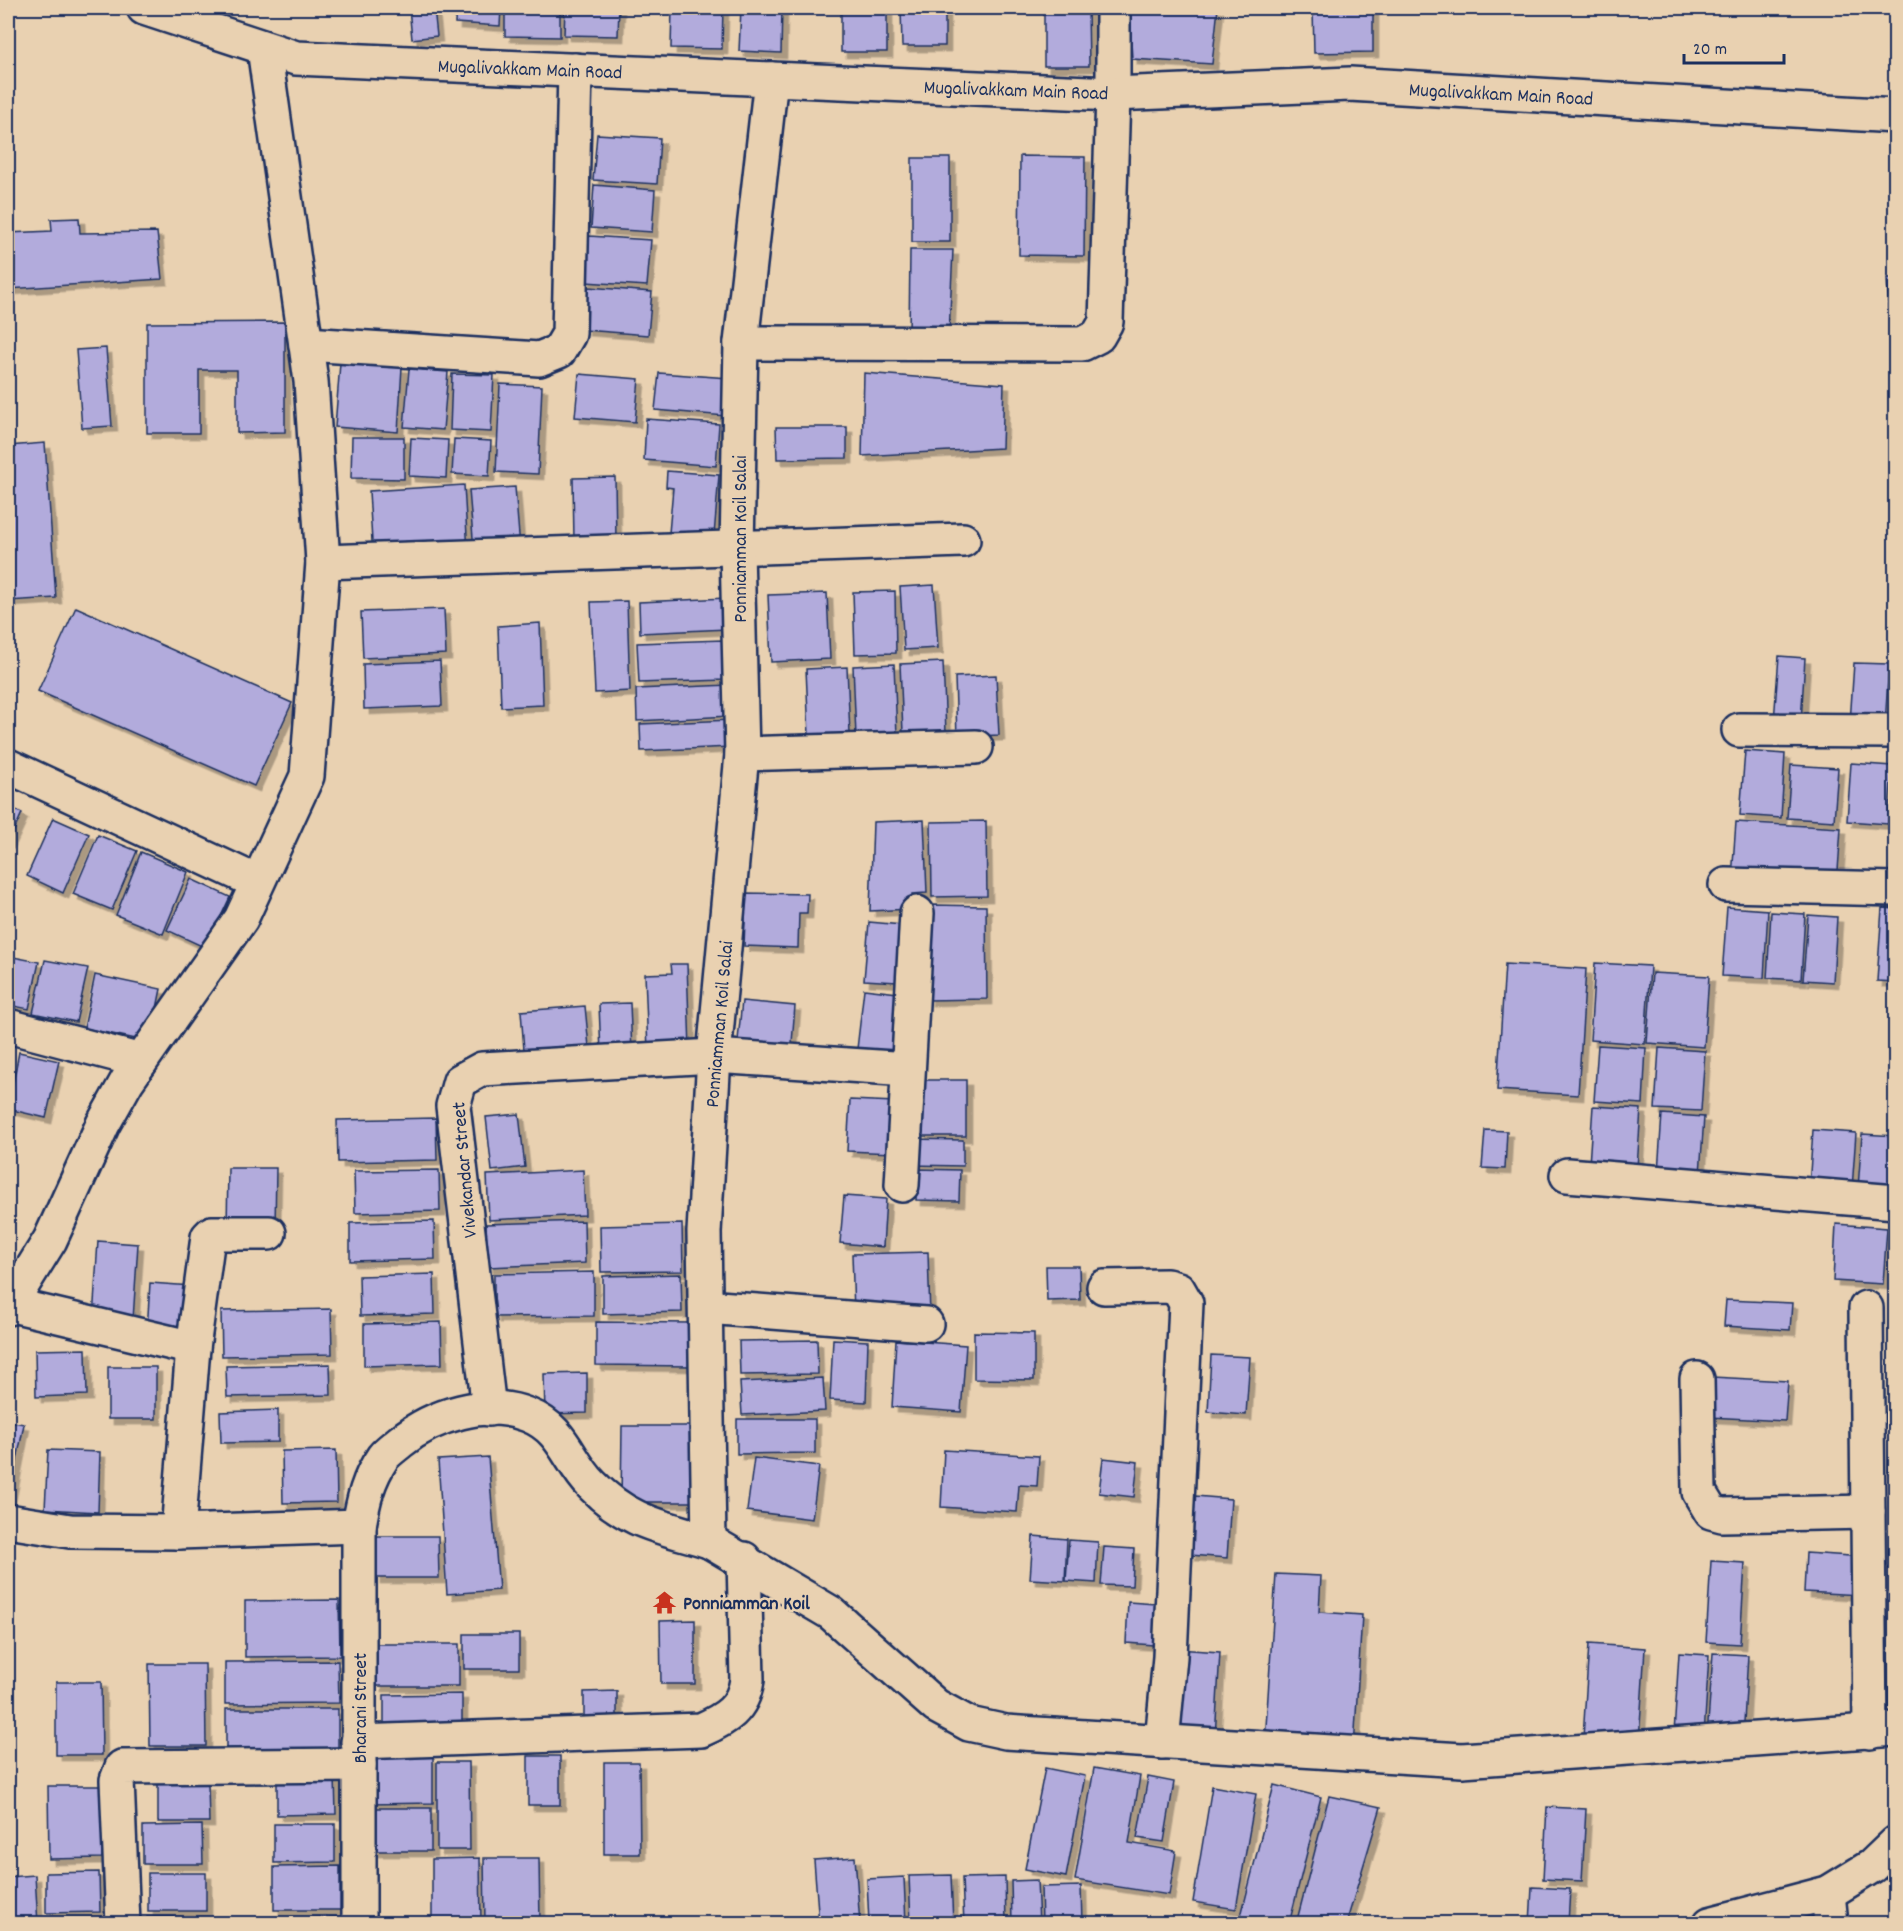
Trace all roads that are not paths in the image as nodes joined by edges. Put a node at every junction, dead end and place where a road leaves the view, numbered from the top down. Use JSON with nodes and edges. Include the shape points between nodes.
{"nodes":[{"id":1,"x":144,"y":8,"type":"edge"},
{"id":2,"x":1113,"y":8,"type":"edge"},
{"id":3,"x":264,"y":48,"type":"junction"},
{"id":4,"x":575,"y":70,"type":"junction"},
{"id":5,"x":771,"y":79,"type":"junction"},
{"id":6,"x":1113,"y":94,"type":"junction"},
{"id":7,"x":1896,"y":116,"type":"edge"},
{"id":8,"x":741,"y":343,"type":"junction"},
{"id":9,"x":306,"y":344,"type":"junction"},
{"id":10,"x":963,"y":540,"type":"dead end"},
{"id":11,"x":737,"y":549,"type":"junction"},
{"id":12,"x":322,"y":562,"type":"junction"},
{"id":13,"x":1739,"y":730,"type":"dead end"},
{"id":14,"x":1896,"y":731,"type":"edge"},
{"id":15,"x":976,"y":747,"type":"dead end"},
{"id":16,"x":742,"y":754,"type":"junction"},
{"id":17,"x":8,"y":766,"type":"edge"},
{"id":18,"x":257,"y":882,"type":"junction"},
{"id":19,"x":1726,"y":885,"type":"dead end"},
{"id":20,"x":1896,"y":889,"type":"edge"},
{"id":21,"x":917,"y":913,"type":"dead end"},
{"id":22,"x":8,"y":1026,"type":"edge"},
{"id":23,"x":714,"y":1056,"type":"junction"},
{"id":24,"x":141,"y":1061,"type":"junction"},
{"id":25,"x":908,"y":1069,"type":"junction"},
{"id":26,"x":1567,"y":1175,"type":"dead end"},
{"id":27,"x":902,"y":1185,"type":"dead end"},
{"id":28,"x":1896,"y":1202,"type":"edge"},
{"id":29,"x":269,"y":1233,"type":"dead end"},
{"id":30,"x":1104,"y":1287,"type":"dead end"},
{"id":31,"x":10,"y":1306,"type":"edge"},
{"id":32,"x":706,"y":1307,"type":"junction"},
{"id":33,"x":1866,"y":1308,"type":"dead end"},
{"id":34,"x":926,"y":1324,"type":"dead end"},
{"id":35,"x":193,"y":1348,"type":"junction"},
{"id":36,"x":1697,"y":1379,"type":"dead end"},
{"id":37,"x":489,"y":1409,"type":"junction"},
{"id":38,"x":1868,"y":1512,"type":"junction"},
{"id":39,"x":8,"y":1521,"type":"edge"},
{"id":40,"x":359,"y":1526,"type":"junction"},
{"id":41,"x":178,"y":1532,"type":"junction"},
{"id":42,"x":710,"y":1541,"type":"junction"},
{"id":43,"x":744,"y":1559,"type":"junction"},
{"id":44,"x":1883,"y":1731,"type":"edge"},
{"id":45,"x":1162,"y":1742,"type":"junction"},
{"id":46,"x":358,"y":1753,"type":"junction"},
{"id":47,"x":1896,"y":1843,"type":"edge"},
{"id":48,"x":1830,"y":1908,"type":"edge"},
{"id":49,"x":123,"y":1923,"type":"edge"},
{"id":50,"x":359,"y":1923,"type":"edge"},
{"id":51,"x":1710,"y":1923,"type":"edge"}],
"edges":[{"from":1,"to":3,"type":"street","name":"Mugalivakkam Main Road"},
{"from":2,"to":6,"type":"street"},
{"from":3,"to":4,"type":"street","name":"Mugalivakkam Main Road","via":[[296,58]]},
{"from":3,"to":9,"type":"street"},
{"from":4,"to":5,"type":"street","name":"Mugalivakkam Main Road"},
{"from":4,"to":9,"type":"street","via":[[570,334],[559,351],[539,360]]},
{"from":5,"to":6,"type":"street","name":"Mugalivakkam Main Road"},
{"from":5,"to":8,"type":"street","name":"Ponniamman Koil Salai"},
{"from":6,"to":7,"type":"street","name":"Mugalivakkam Main Road","via":[[1350,84]]},
{"from":6,"to":8,"type":"street","via":[[1106,322],[1098,336],[1082,344]]},
{"from":8,"to":11,"type":"street","name":"Ponniamman Koil Salai"},
{"from":9,"to":12,"type":"street"},
{"from":10,"to":11,"type":"street"},
{"from":11,"to":12,"type":"street"},
{"from":11,"to":16,"type":"street","name":"Ponniamman Koil Salai"},
{"from":12,"to":18,"type":"street","via":[[307,776]]},
{"from":13,"to":14,"type":"street"},
{"from":15,"to":16,"type":"street"},
{"from":16,"to":23,"type":"street","name":"Ponniamman Koil Salai"},
{"from":17,"to":18,"type":"street"},
{"from":18,"to":24,"type":"street","via":[[241,919]]},
{"from":19,"to":20,"type":"street"},
{"from":21,"to":25,"type":"street"},
{"from":22,"to":24,"type":"street"},
{"from":23,"to":25,"type":"street","name":"Vivekandar Street"},
{"from":23,"to":32,"type":"street","name":"Ponniamman Koil Salai","via":[[704,1232]]},
{"from":23,"to":37,"type":"street","name":"Vivekandar Street","via":[[482,1069],[460,1081],[453,1106]]},
{"from":24,"to":31,"type":"street","via":[[103,1124],[50,1240]]},
{"from":25,"to":27,"type":"street"},
{"from":26,"to":28,"type":"street"},
{"from":29,"to":35,"type":"street","via":[[212,1233],[208,1237]]},
{"from":30,"to":45,"type":"street","via":[[1167,1286],[1178,1289],[1186,1303],[1170,1657]]},
{"from":31,"to":35,"type":"street"},
{"from":32,"to":34,"type":"street"},
{"from":32,"to":42,"type":"street","name":"Ponniamman Koil Salai"},
{"from":33,"to":38,"type":"street"},
{"from":35,"to":41,"type":"street"},
{"from":36,"to":38,"type":"street","via":[[1699,1492],[1711,1512]]},
{"from":37,"to":40,"type":"street","name":"Bharani Street","via":[[454,1413],[419,1426],[384,1456],[364,1493]]},
{"from":37,"to":42,"type":"street","via":[[527,1414],[550,1427],[589,1482],[634,1518]]},
{"from":38,"to":44,"type":"street"},
{"from":39,"to":41,"type":"street","via":[[70,1531]]},
{"from":40,"to":41,"type":"street"},
{"from":40,"to":46,"type":"street","name":"Bharani Street"},
{"from":42,"to":43,"type":"street"},
{"from":43,"to":45,"type":"street","via":[[831,1613],[936,1706],[969,1724],[1006,1732]]},
{"from":43,"to":46,"type":"street","via":[[747,1680],[736,1710],[724,1720],[701,1730]]},
{"from":44,"to":45,"type":"street","via":[[1462,1760]]},
{"from":46,"to":49,"type":"street","via":[[122,1767],[117,1780]]},
{"from":46,"to":50,"type":"street","name":"Bharani Street"},
{"from":47,"to":48,"type":"street"},
{"from":48,"to":51,"type":"street"}]}
